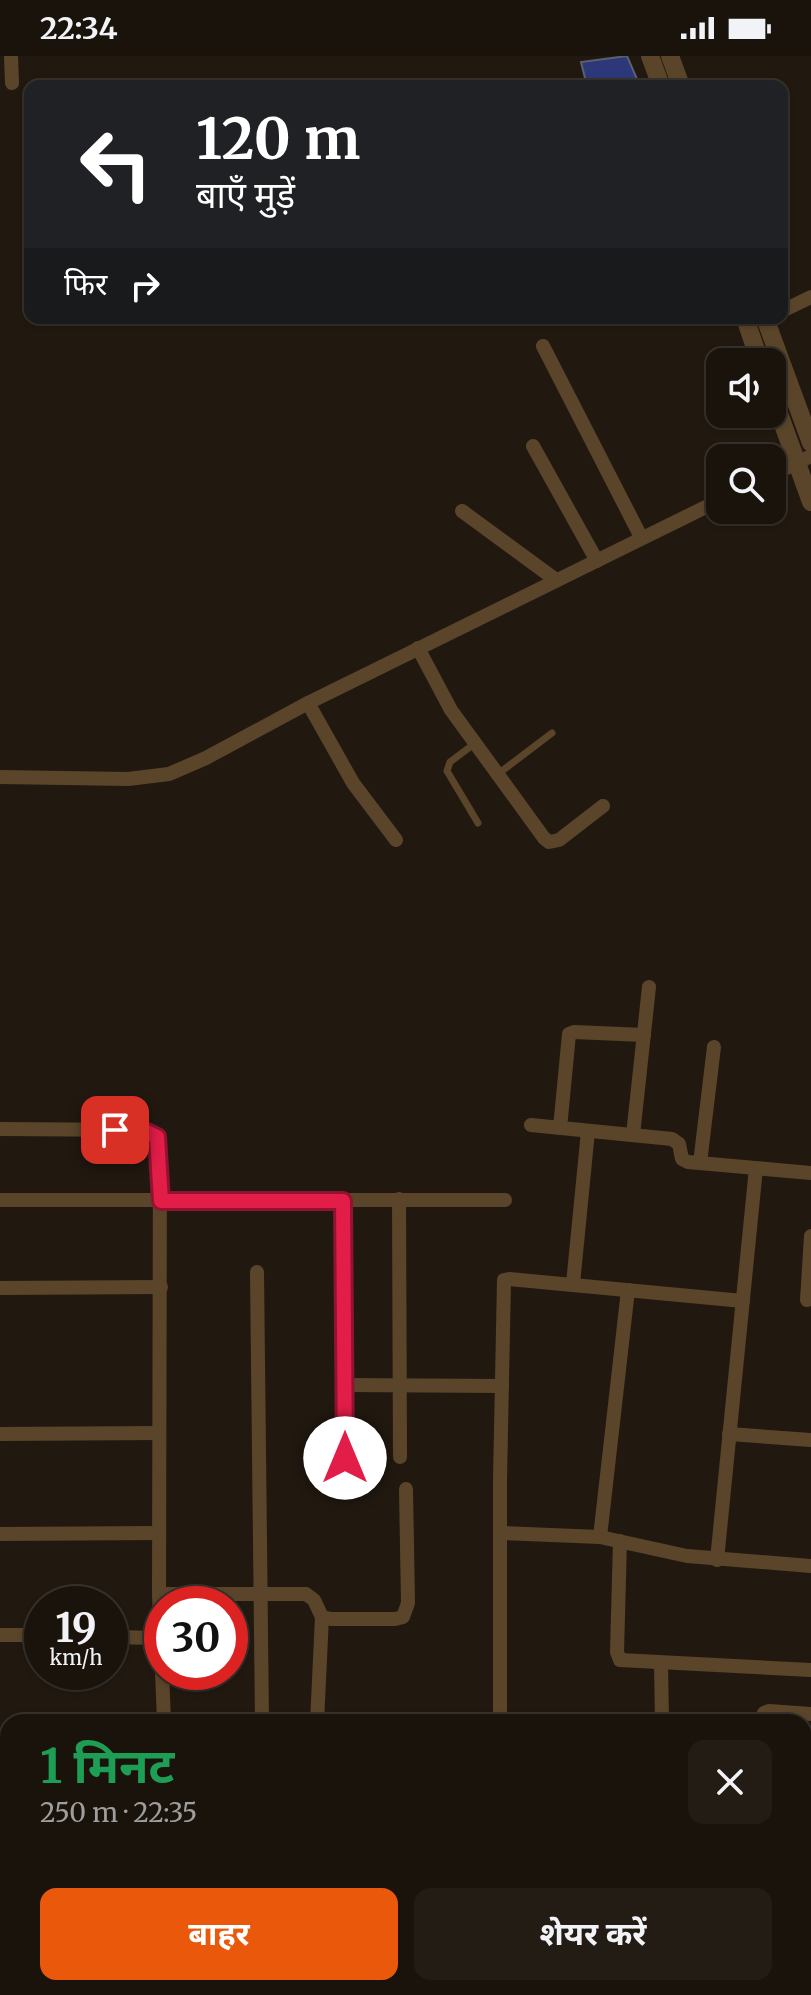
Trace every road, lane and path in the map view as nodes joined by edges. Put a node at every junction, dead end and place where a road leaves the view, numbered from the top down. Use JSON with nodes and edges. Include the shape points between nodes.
{"nodes":[{"id":1,"x":11,"y":56,"type":"edge"},
{"id":2,"x":650,"y":56,"type":"edge"},
{"id":3,"x":670,"y":56,"type":"edge"},
{"id":4,"x":659,"y":80,"type":"edge"},
{"id":5,"x":679,"y":80,"type":"edge"},
{"id":6,"x":12,"y":83,"type":"dead end"},
{"id":7,"x":811,"y":297,"type":"edge"},
{"id":8,"x":788,"y":307,"type":"edge"},
{"id":9,"x":762,"y":324,"type":"edge"},
{"id":10,"x":764,"y":324,"type":"edge"},
{"id":11,"x":543,"y":346,"type":"dead end"},
{"id":12,"x":761,"y":348,"type":"edge"},
{"id":13,"x":786,"y":423,"type":"edge"},
{"id":14,"x":811,"y":443,"type":"edge"},
{"id":15,"x":533,"y":446,"type":"dead end"},
{"id":16,"x":804,"y":460,"type":"edge"},
{"id":17,"x":811,"y":502,"type":"edge"},
{"id":18,"x":706,"y":507,"type":"edge"},
{"id":19,"x":462,"y":511,"type":"dead end"},
{"id":20,"x":641,"y":537,"type":"junction"},
{"id":21,"x":597,"y":561,"type":"junction"},
{"id":22,"x":556,"y":580,"type":"junction"},
{"id":23,"x":418,"y":648,"type":"junction"},
{"id":24,"x":308,"y":703,"type":"junction"},
{"id":25,"x":552,"y":733,"type":"dead end"},
{"id":26,"x":474,"y":744,"type":"junction"},
{"id":27,"x":497,"y":775,"type":"junction"},
{"id":28,"x":0,"y":777,"type":"edge"},
{"id":29,"x":603,"y":806,"type":"dead end"},
{"id":30,"x":478,"y":823,"type":"dead end"},
{"id":31,"x":396,"y":840,"type":"dead end"},
{"id":32,"x":649,"y":987,"type":"dead end"},
{"id":33,"x":644,"y":1035,"type":"junction"},
{"id":34,"x":714,"y":1047,"type":"dead end"},
{"id":35,"x":531,"y":1125,"type":"dead end"},
{"id":36,"x":560,"y":1128,"type":"junction"},
{"id":37,"x":0,"y":1129,"type":"edge"},
{"id":38,"x":588,"y":1131,"type":"junction"},
{"id":39,"x":633,"y":1135,"type":"junction"},
{"id":40,"x":700,"y":1163,"type":"junction"},
{"id":41,"x":756,"y":1168,"type":"junction"},
{"id":42,"x":811,"y":1173,"type":"edge"},
{"id":43,"x":399,"y":1199,"type":"junction"},
{"id":44,"x":0,"y":1200,"type":"edge"},
{"id":45,"x":505,"y":1200,"type":"dead end"},
{"id":46,"x":161,"y":1201,"type":"junction"},
{"id":47,"x":343,"y":1201,"type":"junction"},
{"id":48,"x":811,"y":1236,"type":"edge"},
{"id":49,"x":257,"y":1272,"type":"dead end"},
{"id":50,"x":573,"y":1284,"type":"junction"},
{"id":51,"x":161,"y":1287,"type":"junction"},
{"id":52,"x":0,"y":1288,"type":"edge"},
{"id":53,"x":628,"y":1290,"type":"junction"},
{"id":54,"x":807,"y":1300,"type":"dead end"},
{"id":55,"x":743,"y":1301,"type":"junction"},
{"id":56,"x":345,"y":1385,"type":"junction"},
{"id":57,"x":399,"y":1385,"type":"junction"},
{"id":58,"x":502,"y":1386,"type":"junction"},
{"id":59,"x":159,"y":1433,"type":"junction"},
{"id":60,"x":0,"y":1434,"type":"edge"},
{"id":61,"x":729,"y":1434,"type":"junction"},
{"id":62,"x":811,"y":1440,"type":"edge"},
{"id":63,"x":400,"y":1457,"type":"dead end"},
{"id":64,"x":345,"y":1458,"type":"dead end"},
{"id":65,"x":406,"y":1489,"type":"dead end"},
{"id":66,"x":159,"y":1533,"type":"junction"},
{"id":67,"x":501,"y":1533,"type":"junction"},
{"id":68,"x":0,"y":1534,"type":"edge"},
{"id":69,"x":600,"y":1537,"type":"junction"},
{"id":70,"x":620,"y":1541,"type":"junction"},
{"id":71,"x":717,"y":1560,"type":"junction"},
{"id":72,"x":811,"y":1566,"type":"edge"},
{"id":73,"x":159,"y":1586,"type":"edge"},
{"id":74,"x":248,"y":1594,"type":"edge"},
{"id":75,"x":260,"y":1594,"type":"junction"},
{"id":76,"x":322,"y":1617,"type":"junction"},
{"id":77,"x":0,"y":1635,"type":"edge"},
{"id":78,"x":24,"y":1635,"type":"edge"},
{"id":79,"x":661,"y":1663,"type":"junction"},
{"id":80,"x":811,"y":1670,"type":"edge"},
{"id":81,"x":162,"y":1690,"type":"edge"},
{"id":82,"x":164,"y":1714,"type":"edge"},
{"id":83,"x":262,"y":1714,"type":"edge"},
{"id":84,"x":317,"y":1714,"type":"edge"},
{"id":85,"x":500,"y":1714,"type":"edge"},
{"id":86,"x":662,"y":1714,"type":"edge"},
{"id":87,"x":764,"y":1714,"type":"edge"},
{"id":88,"x":811,"y":1714,"type":"edge"}],
"edges":[{"from":1,"to":6,"type":"street"},
{"from":2,"to":4,"type":"street"},
{"from":3,"to":5,"type":"street"},
{"from":7,"to":8,"type":"street"},
{"from":9,"to":12,"type":"street"},
{"from":10,"to":14,"type":"street"},
{"from":11,"to":20,"type":"street"},
{"from":13,"to":16,"type":"street"},
{"from":15,"to":21,"type":"street"},
{"from":16,"to":17,"type":"street"},
{"from":18,"to":20,"type":"street"},
{"from":19,"to":22,"type":"street"},
{"from":20,"to":21,"type":"street"},
{"from":21,"to":22,"type":"street"},
{"from":22,"to":23,"type":"street"},
{"from":23,"to":24,"type":"street"},
{"from":23,"to":26,"type":"street"},
{"from":24,"to":28,"type":"street","via":[[169,774],[128,779]]},
{"from":24,"to":31,"type":"street","via":[[353,783]]},
{"from":25,"to":27,"type":"lane"},
{"from":26,"to":27,"type":"street"},
{"from":26,"to":30,"type":"lane","via":[[450,762],[447,771]]},
{"from":27,"to":29,"type":"street","via":[[549,842]]},
{"from":32,"to":33,"type":"street"},
{"from":33,"to":36,"type":"street","via":[[569,1034]]},
{"from":33,"to":39,"type":"street"},
{"from":34,"to":40,"type":"street"},
{"from":35,"to":36,"type":"street"},
{"from":36,"to":38,"type":"street"},
{"from":37,"to":46,"type":"street","via":[[152,1132],[160,1145]]},
{"from":38,"to":39,"type":"street"},
{"from":38,"to":50,"type":"street"},
{"from":39,"to":40,"type":"street","via":[[675,1140],[682,1159]]},
{"from":40,"to":41,"type":"street"},
{"from":41,"to":42,"type":"street"},
{"from":41,"to":55,"type":"street"},
{"from":43,"to":45,"type":"street"},
{"from":43,"to":47,"type":"street"},
{"from":43,"to":57,"type":"street"},
{"from":44,"to":46,"type":"street"},
{"from":46,"to":47,"type":"street"},
{"from":46,"to":51,"type":"street"},
{"from":47,"to":56,"type":"street"},
{"from":48,"to":54,"type":"street"},
{"from":49,"to":75,"type":"street"},
{"from":50,"to":53,"type":"street"},
{"from":50,"to":58,"type":"street","via":[[504,1280]]},
{"from":51,"to":52,"type":"street"},
{"from":51,"to":59,"type":"street"},
{"from":53,"to":55,"type":"street"},
{"from":53,"to":69,"type":"street"},
{"from":55,"to":61,"type":"street"},
{"from":56,"to":57,"type":"street"},
{"from":56,"to":64,"type":"street"},
{"from":57,"to":58,"type":"street"},
{"from":57,"to":63,"type":"street"},
{"from":58,"to":67,"type":"street"},
{"from":59,"to":60,"type":"street"},
{"from":59,"to":66,"type":"street"},
{"from":61,"to":62,"type":"street"},
{"from":61,"to":71,"type":"street"},
{"from":65,"to":76,"type":"street","via":[[407,1611],[395,1619]]},
{"from":66,"to":68,"type":"street"},
{"from":66,"to":73,"type":"street"},
{"from":67,"to":69,"type":"street"},
{"from":67,"to":85,"type":"street"},
{"from":69,"to":70,"type":"street"},
{"from":70,"to":71,"type":"street"},
{"from":70,"to":79,"type":"street","via":[[618,1656]]},
{"from":71,"to":72,"type":"street"},
{"from":74,"to":75,"type":"street"},
{"from":75,"to":76,"type":"street","via":[[311,1595]]},
{"from":75,"to":83,"type":"street"},
{"from":76,"to":84,"type":"street"},
{"from":77,"to":78,"type":"street"},
{"from":79,"to":80,"type":"street"},
{"from":79,"to":86,"type":"street"},
{"from":81,"to":82,"type":"street"},
{"from":87,"to":88,"type":"street"}]}
